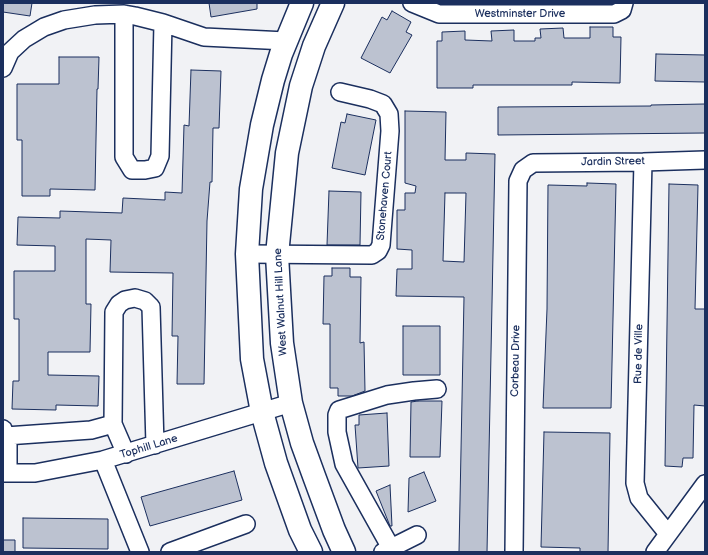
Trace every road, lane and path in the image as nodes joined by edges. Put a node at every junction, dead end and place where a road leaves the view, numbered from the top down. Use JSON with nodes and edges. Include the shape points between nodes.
{"nodes":[{"id":1,"x":302,"y":3,"type":"edge"},
{"id":2,"x":318,"y":3,"type":"edge"},
{"id":3,"x":333,"y":3,"type":"edge"},
{"id":4,"x":412,"y":3,"type":"edge"},
{"id":5,"x":624,"y":3,"type":"edge"},
{"id":6,"x":124,"y":14,"type":"junction"},
{"id":7,"x":163,"y":23,"type":"junction"},
{"id":8,"x":286,"y":41,"type":"junction"},
{"id":9,"x":3,"y":68,"type":"edge"},
{"id":10,"x":306,"y":71,"type":"junction"},
{"id":11,"x":340,"y":92,"type":"dead end"},
{"id":12,"x":705,"y":160,"type":"edge"},
{"id":13,"x":644,"y":162,"type":"junction"},
{"id":14,"x":523,"y":170,"type":"joint"},
{"id":15,"x":247,"y":254,"type":"junction"},
{"id":16,"x":277,"y":255,"type":"junction"},
{"id":17,"x":437,"y":389,"type":"dead end"},
{"id":18,"x":291,"y":403,"type":"junction"},
{"id":19,"x":262,"y":412,"type":"junction"},
{"id":20,"x":113,"y":424,"type":"junction"},
{"id":21,"x":4,"y":433,"type":"edge"},
{"id":22,"x":155,"y":445,"type":"junction"},
{"id":23,"x":126,"y":454,"type":"junction"},
{"id":24,"x":103,"y":460,"type":"junction"},
{"id":25,"x":5,"y":473,"type":"edge"},
{"id":26,"x":705,"y":484,"type":"edge"},
{"id":27,"x":246,"y":524,"type":"dead end"},
{"id":28,"x":668,"y":534,"type":"junction"},
{"id":29,"x":417,"y":536,"type":"dead end"},
{"id":30,"x":387,"y":550,"type":"edge"},
{"id":31,"x":140,"y":552,"type":"edge"},
{"id":32,"x":170,"y":552,"type":"edge"},
{"id":33,"x":311,"y":552,"type":"edge"},
{"id":34,"x":344,"y":552,"type":"edge"},
{"id":35,"x":514,"y":552,"type":"edge"},
{"id":36,"x":655,"y":552,"type":"edge"}],
"edges":[{"from":1,"to":8,"type":"main road"},
{"from":2,"to":10,"type":"main road","via":[[300,46]]},
{"from":3,"to":10,"type":"main road","name":"West Walnut Hill Lane"},
{"from":4,"to":5,"type":"street","name":"Westminster Drive","via":[[439,14],[614,14],[622,10]]},
{"from":6,"to":7,"type":"street"},
{"from":6,"to":7,"type":"street","via":[[124,157],[132,170],[155,168],[160,156]]},
{"from":6,"to":9,"type":"street","via":[[64,20],[44,27],[24,39],[10,52]]},
{"from":7,"to":8,"type":"street","via":[[204,37]]},
{"from":8,"to":15,"type":"main road","via":[[273,80],[258,146],[251,189]]},
{"from":10,"to":16,"type":"main road","name":"West Walnut Hill Lane","via":[[287,153]]},
{"from":11,"to":16,"type":"street","name":"Stonehaven Court","via":[[383,104],[389,114],[390,131],[381,245],[372,255]]},
{"from":12,"to":13,"type":"street","name":"Jardin Street"},
{"from":13,"to":14,"type":"street","name":"Jardin Street","via":[[533,163]]},
{"from":13,"to":28,"type":"street","name":"Rue de Ville","via":[[635,483],[639,498]]},
{"from":14,"to":35,"type":"street","name":"Corbeau Drive","via":[[518,182]]},
{"from":15,"to":16,"type":"street","name":"Stonehaven Court"},
{"from":15,"to":19,"type":"main road","via":[[252,359]]},
{"from":16,"to":18,"type":"main road","name":"West Walnut Hill Lane","via":[[282,343]]},
{"from":17,"to":30,"type":"street","via":[[387,395],[339,410],[337,415],[337,432],[344,464]]},
{"from":18,"to":19,"type":"street","name":"Tophill Lane"},
{"from":18,"to":34,"type":"main road","name":"West Walnut Hill Lane","via":[[302,443]]},
{"from":19,"to":22,"type":"street","name":"Tophill Lane"},
{"from":19,"to":33,"type":"main road","via":[[276,463],[300,530]]},
{"from":20,"to":21,"type":"street","via":[[91,430]]},
{"from":20,"to":22,"type":"street","via":[[114,312],[119,304],[135,298],[145,301],[151,307]]},
{"from":20,"to":23,"type":"street"},
{"from":21,"to":25,"type":"street","via":[[9,454]]},
{"from":22,"to":23,"type":"street","name":"Tophill Lane"},
{"from":23,"to":24,"type":"street","name":"Tophill Lane"},
{"from":24,"to":25,"type":"street","name":"Tophill Lane","via":[[35,473]]},
{"from":24,"to":31,"type":"street"},
{"from":26,"to":28,"type":"street"},
{"from":27,"to":32,"type":"street"},
{"from":28,"to":36,"type":"street"},
{"from":29,"to":30,"type":"street"}]}
